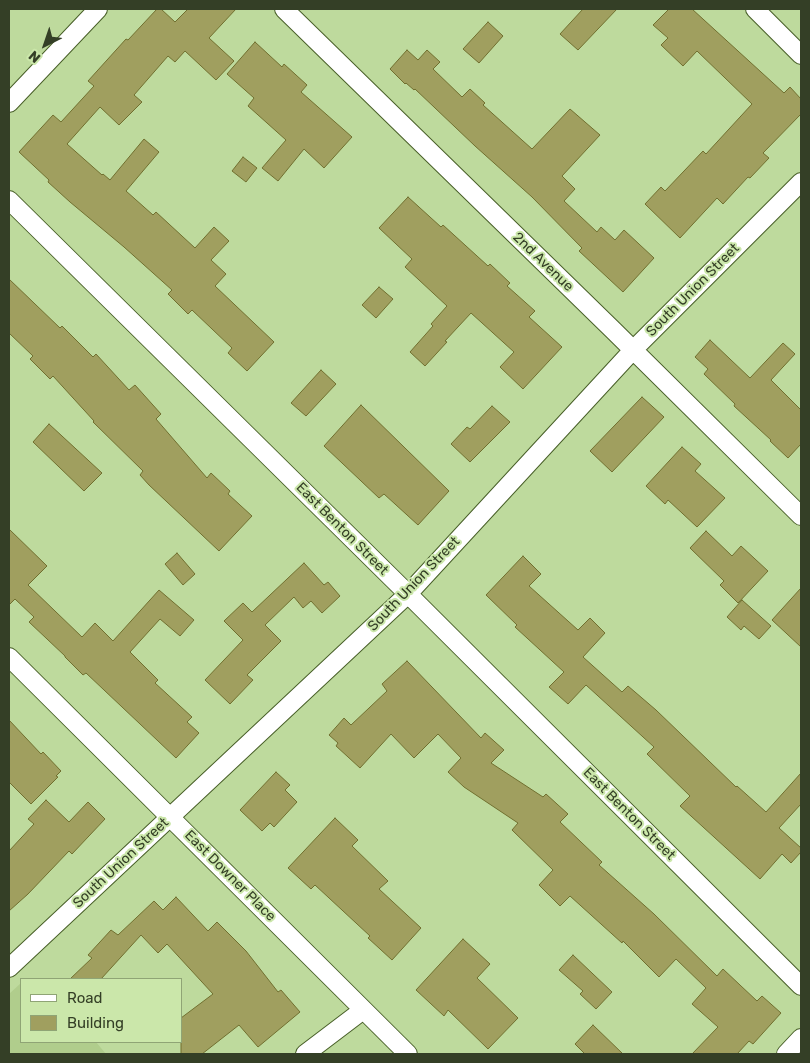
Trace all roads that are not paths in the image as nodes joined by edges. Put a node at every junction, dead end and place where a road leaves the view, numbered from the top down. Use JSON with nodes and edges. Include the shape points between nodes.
{"nodes":[{"id":1,"x":98,"y":9,"type":"edge"},
{"id":2,"x":284,"y":9,"type":"edge"},
{"id":3,"x":755,"y":9,"type":"edge"},
{"id":4,"x":801,"y":55,"type":"edge"},
{"id":5,"x":9,"y":103,"type":"edge"},
{"id":6,"x":801,"y":182,"type":"edge"},
{"id":7,"x":9,"y":200,"type":"edge"},
{"id":8,"x":633,"y":350,"type":"junction"},
{"id":9,"x":801,"y":516,"type":"edge"},
{"id":10,"x":408,"y":594,"type":"junction"},
{"id":11,"x":9,"y":657,"type":"edge"},
{"id":12,"x":171,"y":817,"type":"junction"},
{"id":13,"x":9,"y":968,"type":"edge"},
{"id":14,"x":801,"y":986,"type":"edge"},
{"id":15,"x":363,"y":1010,"type":"junction"},
{"id":16,"x":801,"y":1038,"type":"edge"},
{"id":17,"x":305,"y":1054,"type":"edge"},
{"id":18,"x":408,"y":1054,"type":"edge"},
{"id":19,"x":786,"y":1054,"type":"edge"}],
"edges":[{"from":1,"to":5,"type":"street"},
{"from":2,"to":8,"type":"street","name":"2nd Avenue"},
{"from":3,"to":4,"type":"street"},
{"from":6,"to":8,"type":"street","name":"South Union Street"},
{"from":7,"to":10,"type":"street","name":"East Benton Street"},
{"from":8,"to":9,"type":"street","name":"2nd Avenue"},
{"from":8,"to":10,"type":"street","name":"South Union Street"},
{"from":10,"to":12,"type":"street","name":"South Union Street"},
{"from":10,"to":14,"type":"street","name":"East Benton Street"},
{"from":11,"to":12,"type":"street","name":"East Downer Place"},
{"from":12,"to":13,"type":"street","name":"South Union Street"},
{"from":12,"to":15,"type":"street","name":"East Downer Place"},
{"from":15,"to":17,"type":"street"},
{"from":15,"to":18,"type":"street","name":"East Downer Place"},
{"from":16,"to":19,"type":"street"}]}
